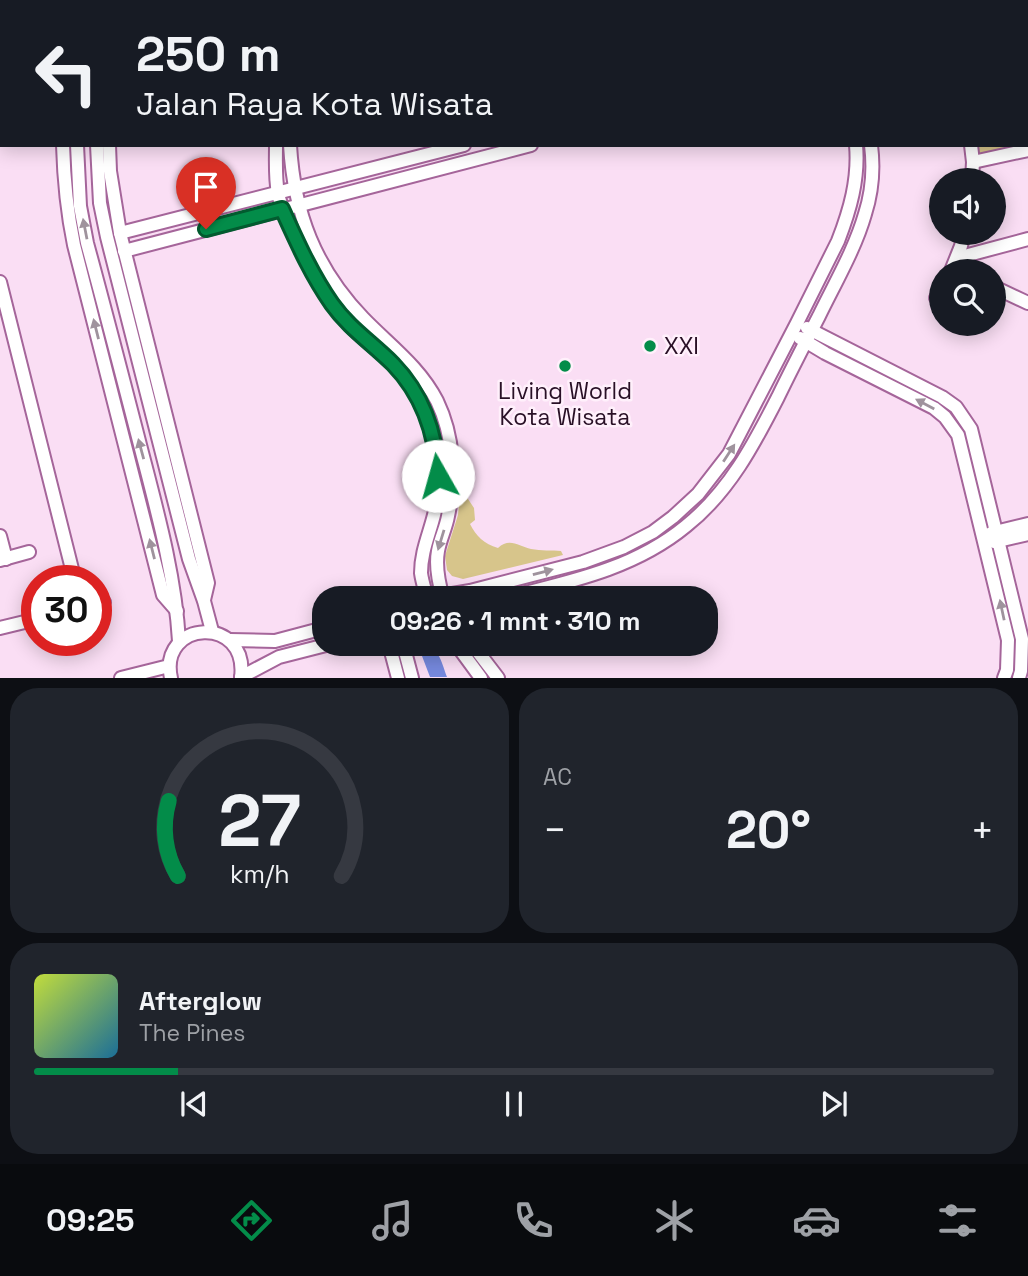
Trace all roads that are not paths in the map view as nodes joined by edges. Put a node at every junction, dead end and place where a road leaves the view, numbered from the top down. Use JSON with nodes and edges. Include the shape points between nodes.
{"nodes":[{"id":1,"x":63,"y":147,"type":"edge"},
{"id":2,"x":77,"y":147,"type":"edge"},
{"id":3,"x":97,"y":147,"type":"edge"},
{"id":4,"x":109,"y":147,"type":"edge"},
{"id":5,"x":276,"y":147,"type":"edge"},
{"id":6,"x":290,"y":147,"type":"edge"},
{"id":7,"x":456,"y":147,"type":"edge"},
{"id":8,"x":523,"y":147,"type":"edge"},
{"id":9,"x":856,"y":147,"type":"edge"},
{"id":10,"x":871,"y":147,"type":"edge"},
{"id":11,"x":971,"y":147,"type":"edge"},
{"id":12,"x":1028,"y":150,"type":"edge"},
{"id":13,"x":974,"y":162,"type":"junction"},
{"id":14,"x":973,"y":168,"type":"edge"},
{"id":15,"x":294,"y":189,"type":"junction"},
{"id":16,"x":278,"y":193,"type":"junction"},
{"id":17,"x":299,"y":205,"type":"junction"},
{"id":18,"x":282,"y":209,"type":"junction"},
{"id":19,"x":120,"y":233,"type":"junction"},
{"id":20,"x":1028,"y":239,"type":"edge"},
{"id":21,"x":124,"y":251,"type":"junction"},
{"id":22,"x":977,"y":259,"type":"edge"},
{"id":23,"x":80,"y":265,"type":"junction"},
{"id":24,"x":96,"y":276,"type":"junction"},
{"id":25,"x":0,"y":282,"type":"edge"},
{"id":26,"x":1006,"y":293,"type":"edge"},
{"id":27,"x":1028,"y":303,"type":"edge"},
{"id":28,"x":794,"y":329,"type":"junction"},
{"id":29,"x":809,"y":336,"type":"junction"},
{"id":30,"x":1028,"y":524,"type":"edge"},
{"id":31,"x":1028,"y":534,"type":"edge"},
{"id":32,"x":0,"y":536,"type":"edge"},
{"id":33,"x":998,"y":536,"type":"junction"},
{"id":34,"x":985,"y":539,"type":"junction"},
{"id":35,"x":29,"y":552,"type":"dead end"},
{"id":36,"x":3,"y":559,"type":"edge"},
{"id":37,"x":71,"y":565,"type":"edge"},
{"id":38,"x":428,"y":586,"type":"edge"},
{"id":39,"x":436,"y":586,"type":"edge"},
{"id":40,"x":489,"y":586,"type":"edge"},
{"id":41,"x":552,"y":586,"type":"edge"},
{"id":42,"x":204,"y":601,"type":"junction"},
{"id":43,"x":177,"y":611,"type":"junction"},
{"id":44,"x":1023,"y":617,"type":"edge"},
{"id":45,"x":21,"y":623,"type":"edge"},
{"id":46,"x":0,"y":628,"type":"edge"},
{"id":47,"x":212,"y":631,"type":"junction"},
{"id":48,"x":312,"y":631,"type":"edge"},
{"id":49,"x":229,"y":640,"type":"junction"},
{"id":50,"x":179,"y":641,"type":"junction"},
{"id":51,"x":312,"y":649,"type":"edge"},
{"id":52,"x":392,"y":656,"type":"edge"},
{"id":53,"x":406,"y":656,"type":"edge"},
{"id":54,"x":465,"y":656,"type":"edge"},
{"id":55,"x":481,"y":656,"type":"edge"},
{"id":56,"x":170,"y":672,"type":"edge"},
{"id":57,"x":121,"y":677,"type":"edge"},
{"id":58,"x":241,"y":677,"type":"edge"},
{"id":59,"x":398,"y":677,"type":"edge"},
{"id":60,"x":412,"y":677,"type":"edge"},
{"id":61,"x":481,"y":677,"type":"edge"},
{"id":62,"x":498,"y":677,"type":"edge"},
{"id":63,"x":1004,"y":677,"type":"edge"},
{"id":64,"x":1019,"y":677,"type":"edge"}],
"edges":[{"from":1,"to":23,"type":"street","via":[[66,207]]},
{"from":24,"to":2,"type":"street","one_way":true,"via":[[80,206]]},
{"from":3,"to":42,"type":"street","via":[[107,237],[189,559]]},
{"from":4,"to":19,"type":"street"},
{"from":5,"to":16,"type":"street"},
{"from":6,"to":15,"type":"street"},
{"from":7,"to":15,"type":"street"},
{"from":8,"to":17,"type":"street"},
{"from":9,"to":28,"type":"street","via":[[850,209]]},
{"from":10,"to":29,"type":"street","via":[[866,214]]},
{"from":11,"to":13,"type":"street"},
{"from":12,"to":13,"type":"street"},
{"from":13,"to":14,"type":"street"},
{"from":15,"to":16,"type":"street"},
{"from":15,"to":17,"type":"street"},
{"from":16,"to":18,"type":"street"},
{"from":16,"to":19,"type":"street"},
{"from":17,"to":18,"type":"street"},
{"from":17,"to":39,"type":"street","one_way":true,"via":[[324,270],[362,317],[414,367],[437,401],[453,476],[448,518],[437,553]]},
{"from":18,"to":21,"type":"street"},
{"from":18,"to":38,"type":"street","via":[[298,248],[332,304],[393,364],[420,402],[430,426],[438,476],[434,515],[423,552],[421,575]]},
{"from":19,"to":21,"type":"street"},
{"from":20,"to":22,"type":"street"},
{"from":21,"to":42,"type":"street","via":[[202,555],[208,583]]},
{"from":23,"to":24,"type":"street"},
{"from":43,"to":23,"type":"street","one_way":true,"via":[[163,595]]},
{"from":43,"to":24,"type":"street","one_way":true,"via":[[154,498]]},
{"from":25,"to":37,"type":"street"},
{"from":26,"to":27,"type":"street"},
{"from":28,"to":29,"type":"street"},
{"from":40,"to":28,"type":"street","one_way":true,"via":[[583,562],[653,532],[698,494],[729,454]]},
{"from":29,"to":33,"type":"street","via":[[956,407],[971,429]]},
{"from":34,"to":29,"type":"street","one_way":true,"via":[[958,435],[945,417],[825,353]]},
{"from":29,"to":41,"type":"street","via":[[742,463],[709,505],[664,543],[631,561]]},
{"from":30,"to":33,"type":"street"},
{"from":31,"to":33,"type":"street"},
{"from":32,"to":36,"type":"street"},
{"from":33,"to":34,"type":"street"},
{"from":33,"to":44,"type":"street"},
{"from":63,"to":34,"type":"street","one_way":true,"via":[[1008,640]]},
{"from":35,"to":36,"type":"street"},
{"from":42,"to":47,"type":"street"},
{"from":43,"to":50,"type":"street"},
{"from":44,"to":64,"type":"street"},
{"from":45,"to":46,"type":"street"},
{"from":47,"to":49,"type":"street"},
{"from":47,"to":50,"type":"street"},
{"from":48,"to":49,"type":"street","via":[[275,641]]},
{"from":49,"to":58,"type":"street","via":[[241,657]]},
{"from":50,"to":56,"type":"street"},
{"from":51,"to":58,"type":"street","via":[[279,657]]},
{"from":52,"to":59,"type":"street"},
{"from":53,"to":60,"type":"street"},
{"from":54,"to":61,"type":"street"},
{"from":55,"to":62,"type":"street"},
{"from":56,"to":57,"type":"street"}]}
